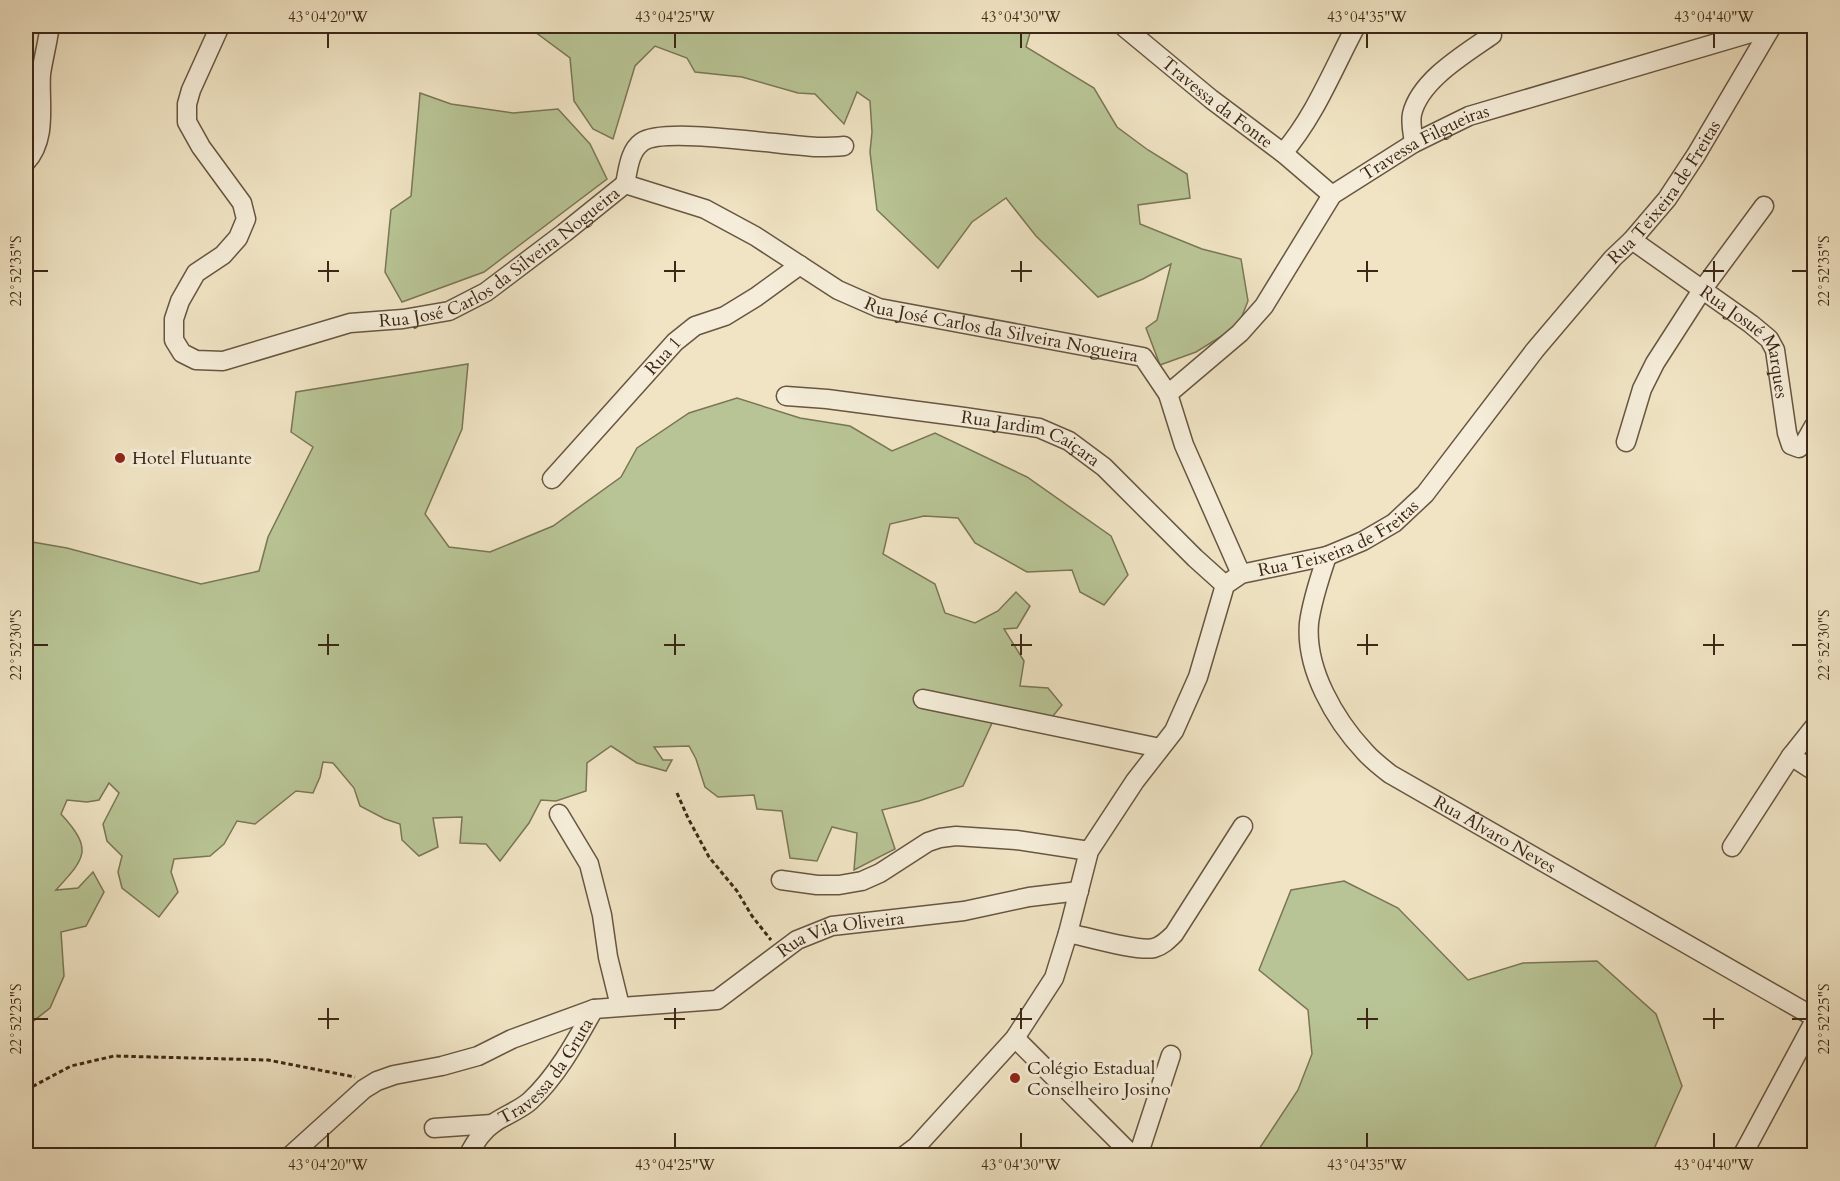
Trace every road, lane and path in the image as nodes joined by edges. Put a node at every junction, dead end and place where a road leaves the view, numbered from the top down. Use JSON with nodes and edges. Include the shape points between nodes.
{"nodes":[{"id":1,"x":52,"y":26,"type":"edge"},
{"id":2,"x":220,"y":26,"type":"edge"},
{"id":3,"x":1356,"y":26,"type":"edge"},
{"id":4,"x":1771,"y":26,"type":"edge"},
{"id":5,"x":1124,"y":27,"type":"edge"},
{"id":6,"x":1492,"y":35,"type":"dead end"},
{"id":7,"x":1414,"y":143,"type":"junction"},
{"id":8,"x":844,"y":146,"type":"dead end"},
{"id":9,"x":1283,"y":153,"type":"junction"},
{"id":10,"x":26,"y":162,"type":"edge"},
{"id":11,"x":625,"y":184,"type":"junction"},
{"id":12,"x":1332,"y":195,"type":"junction"},
{"id":13,"x":1764,"y":206,"type":"dead end"},
{"id":14,"x":1632,"y":240,"type":"junction"},
{"id":15,"x":800,"y":265,"type":"junction"},
{"id":16,"x":1702,"y":290,"type":"junction"},
{"id":17,"x":1168,"y":394,"type":"junction"},
{"id":18,"x":786,"y":396,"type":"dead end"},
{"id":19,"x":1815,"y":426,"type":"edge"},
{"id":20,"x":1626,"y":442,"type":"dead end"},
{"id":21,"x":552,"y":479,"type":"dead end"},
{"id":22,"x":1327,"y":555,"type":"junction"},
{"id":23,"x":1241,"y":574,"type":"junction"},
{"id":24,"x":1225,"y":585,"type":"junction"},
{"id":25,"x":923,"y":699,"type":"dead end"},
{"id":26,"x":1815,"y":727,"type":"edge"},
{"id":27,"x":1160,"y":748,"type":"junction"},
{"id":28,"x":1791,"y":756,"type":"junction"},
{"id":29,"x":1815,"y":771,"type":"edge"},
{"id":30,"x":677,"y":793,"type":"dead end"},
{"id":31,"x":559,"y":814,"type":"dead end"},
{"id":32,"x":1244,"y":826,"type":"dead end"},
{"id":33,"x":1732,"y":847,"type":"dead end"},
{"id":34,"x":1089,"y":851,"type":"junction"},
{"id":35,"x":781,"y":880,"type":"dead end"},
{"id":36,"x":1079,"y":891,"type":"junction"},
{"id":37,"x":1068,"y":933,"type":"junction"},
{"id":38,"x":779,"y":951,"type":"junction"},
{"id":39,"x":620,"y":1006,"type":"junction"},
{"id":40,"x":594,"y":1009,"type":"junction"},
{"id":41,"x":1815,"y":1017,"type":"edge"},
{"id":42,"x":1815,"y":1022,"type":"edge"},
{"id":43,"x":1015,"y":1038,"type":"junction"},
{"id":44,"x":1171,"y":1055,"type":"dead end"},
{"id":45,"x":377,"y":1081,"type":"junction"},
{"id":46,"x":26,"y":1090,"type":"edge"},
{"id":47,"x":492,"y":1124,"type":"junction"},
{"id":48,"x":434,"y":1128,"type":"dead end"},
{"id":49,"x":290,"y":1155,"type":"edge"},
{"id":50,"x":468,"y":1155,"type":"edge"},
{"id":51,"x":904,"y":1155,"type":"edge"},
{"id":52,"x":1132,"y":1155,"type":"edge"},
{"id":53,"x":1138,"y":1155,"type":"edge"},
{"id":54,"x":1742,"y":1155,"type":"edge"}],
"edges":[{"from":1,"to":10,"type":"street","via":[[41,75],[40,131]]},
{"from":2,"to":11,"type":"street","name":"Rua José Carlos da Silveira Nogueira","via":[[190,90],[187,122],[242,203],[246,219],[238,238],[223,255],[196,273],[180,301],[174,319],[174,340],[182,353],[196,360],[223,361],[350,323],[449,311],[486,292]]},
{"from":3,"to":9,"type":"street","name":"Travessa da Fonte","via":[[1314,108]]},
{"from":4,"to":7,"type":"street","name":"Travessa Filgueiras","via":[[1469,116]]},
{"from":4,"to":14,"type":"street","name":"Rua Teixeira de Freitas","via":[[1696,155]]},
{"from":5,"to":9,"type":"street","name":"Travessa da Fonte"},
{"from":6,"to":7,"type":"street","via":[[1451,63],[1425,89],[1412,114]]},
{"from":7,"to":12,"type":"street","name":"Travessa Filgueiras"},
{"from":8,"to":11,"type":"street","via":[[710,137],[647,139],[632,155]]},
{"from":9,"to":12,"type":"street","name":"Travessa da Fonte"},
{"from":11,"to":15,"type":"street","name":"Rua José Carlos da Silveira Nogueira","via":[[705,209]]},
{"from":12,"to":17,"type":"street","name":"Travessa Filgueiras","via":[[1264,306],[1240,333]]},
{"from":13,"to":16,"type":"street"},
{"from":14,"to":16,"type":"street","name":"Rua Josué Marques"},
{"from":14,"to":22,"type":"street","name":"Rua Teixeira de Freitas","via":[[1535,350],[1425,494],[1394,523]]},
{"from":15,"to":17,"type":"street","name":"Rua José Carlos da Silveira Nogueira","via":[[838,290],[879,308],[1143,357]]},
{"from":15,"to":21,"type":"street","name":"Rua 1","via":[[748,302],[725,316],[694,326],[675,342]]},
{"from":16,"to":19,"type":"street","name":"Rua Josué Marques","via":[[1769,339],[1775,350],[1791,445],[1799,448]]},
{"from":16,"to":20,"type":"street","via":[[1642,389]]},
{"from":17,"to":23,"type":"street","name":"Rua José Carlos da Silveira Nogueira","via":[[1184,446]]},
{"from":18,"to":24,"type":"street","name":"Rua Jardim Caiçara","via":[[964,417],[1039,429],[1069,441],[1104,467]]},
{"from":22,"to":23,"type":"street","name":"Rua Teixeira de Freitas"},
{"from":22,"to":41,"type":"street","name":"Rua Álvaro Neves","via":[[1309,624],[1310,651],[1331,705],[1366,753],[1390,774]]},
{"from":23,"to":24,"type":"street","name":"Rua Teixeira de Freitas"},
{"from":24,"to":27,"type":"street","via":[[1198,677],[1174,731]]},
{"from":25,"to":27,"type":"street"},
{"from":26,"to":28,"type":"street"},
{"from":27,"to":34,"type":"street"},
{"from":28,"to":29,"type":"street"},
{"from":28,"to":33,"type":"street"},
{"from":30,"to":38,"type":"path","via":[[708,858],[737,891]]},
{"from":31,"to":39,"type":"street","via":[[592,873]]},
{"from":32,"to":37,"type":"street","via":[[1165,943],[1142,949]]},
{"from":34,"to":35,"type":"street","via":[[956,836],[928,842],[862,881],[817,885]]},
{"from":34,"to":36,"type":"street"},
{"from":36,"to":37,"type":"street"},
{"from":36,"to":38,"type":"street","name":"Rua Vila Oliveira","via":[[964,911],[832,926]]},
{"from":37,"to":43,"type":"street","via":[[1054,978]]},
{"from":38,"to":39,"type":"street","name":"Rua Vila Oliveira","via":[[717,1000]]},
{"from":39,"to":40,"type":"street","name":"Rua Vila Oliveira"},
{"from":40,"to":45,"type":"street","name":"Rua Vila Oliveira","via":[[478,1056]]},
{"from":40,"to":47,"type":"street","name":"Travessa da Gruta","via":[[573,1047],[529,1102]]},
{"from":42,"to":54,"type":"street"},
{"from":43,"to":51,"type":"street","via":[[916,1147]]},
{"from":43,"to":52,"type":"street"},
{"from":44,"to":53,"type":"street"},
{"from":45,"to":46,"type":"path","via":[[268,1060],[114,1056],[71,1066]]},
{"from":45,"to":49,"type":"street","name":"Rua Vila Oliveira"},
{"from":47,"to":48,"type":"street"},
{"from":47,"to":50,"type":"street","name":"Travessa da Gruta"}]}
